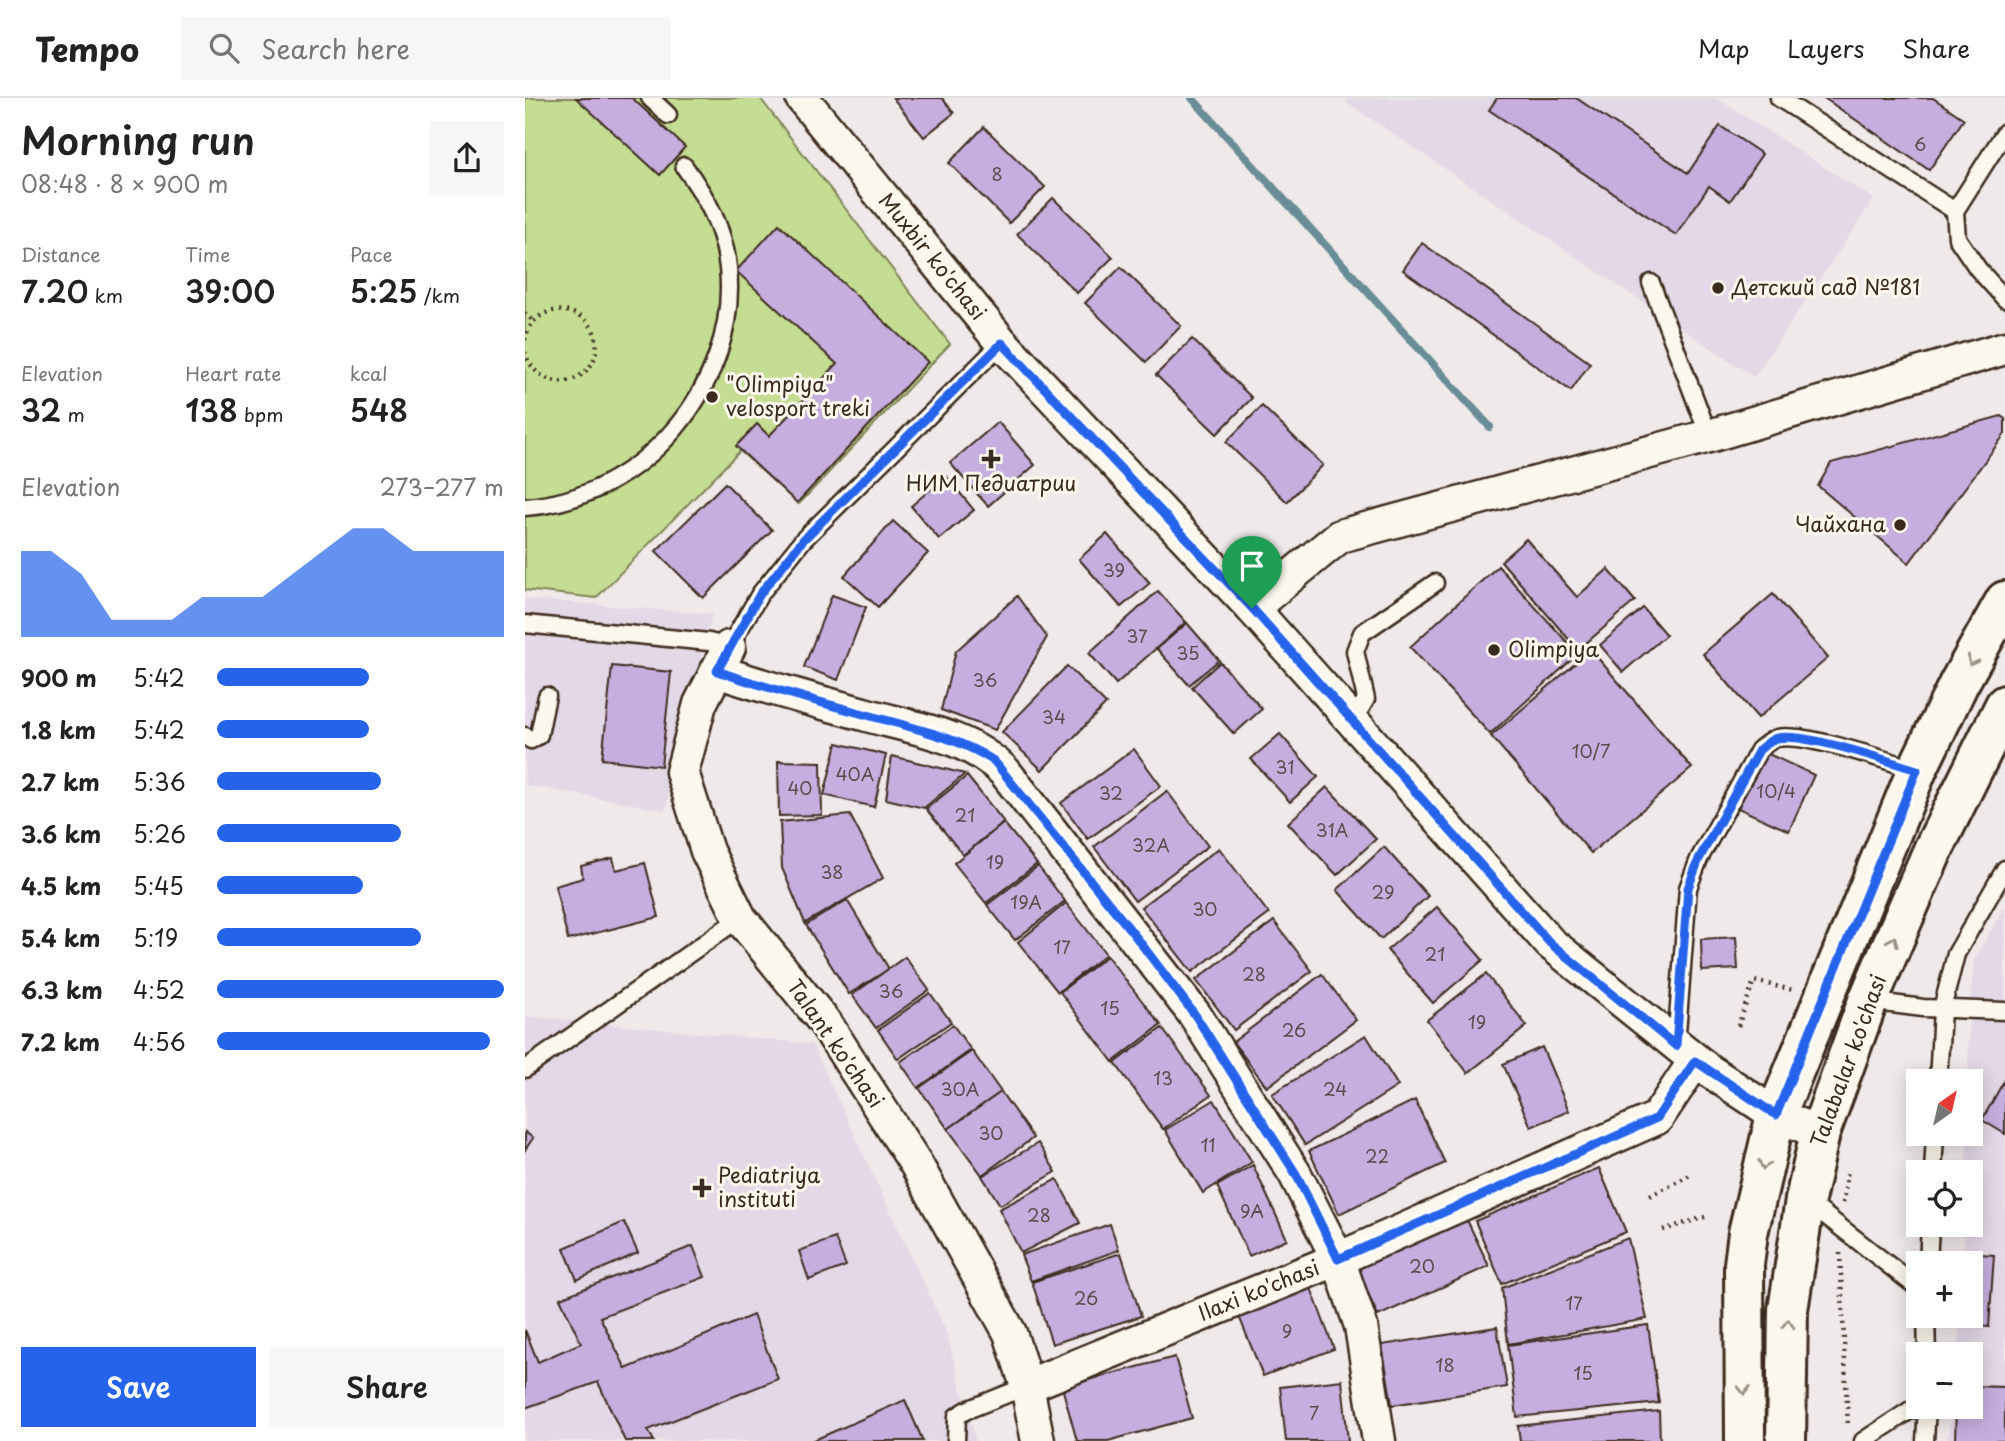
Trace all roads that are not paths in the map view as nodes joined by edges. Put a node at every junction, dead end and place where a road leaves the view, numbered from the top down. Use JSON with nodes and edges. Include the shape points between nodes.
{"nodes":[{"id":1,"x":650,"y":98,"type":"edge"},
{"id":2,"x":802,"y":98,"type":"edge"},
{"id":3,"x":1779,"y":98,"type":"edge"},
{"id":4,"x":668,"y":115,"type":"dead end"},
{"id":5,"x":2005,"y":132,"type":"edge"},
{"id":6,"x":684,"y":166,"type":"dead end"},
{"id":7,"x":1955,"y":211,"type":"junction"},
{"id":8,"x":1651,"y":283,"type":"dead end"},
{"id":9,"x":2005,"y":299,"type":"edge"},
{"id":10,"x":1002,"y":343,"type":"junction"},
{"id":11,"x":2005,"y":348,"type":"edge"},
{"id":12,"x":1709,"y":436,"type":"junction"},
{"id":13,"x":525,"y":507,"type":"edge"},
{"id":14,"x":1435,"y":583,"type":"dead end"},
{"id":15,"x":2005,"y":601,"type":"edge"},
{"id":16,"x":1252,"y":608,"type":"junction"},
{"id":17,"x":525,"y":624,"type":"edge"},
{"id":18,"x":723,"y":659,"type":"junction"},
{"id":19,"x":547,"y":696,"type":"dead end"},
{"id":20,"x":2005,"y":705,"type":"edge"},
{"id":21,"x":1350,"y":718,"type":"junction"},
{"id":22,"x":525,"y":736,"type":"edge"},
{"id":23,"x":1917,"y":770,"type":"junction"},
{"id":24,"x":2005,"y":869,"type":"edge"},
{"id":25,"x":740,"y":918,"type":"junction"},
{"id":26,"x":1868,"y":1001,"type":"junction"},
{"id":27,"x":1943,"y":1009,"type":"junction"},
{"id":28,"x":2005,"y":1012,"type":"edge"},
{"id":29,"x":1686,"y":1053,"type":"junction"},
{"id":30,"x":525,"y":1069,"type":"edge"},
{"id":31,"x":1939,"y":1069,"type":"edge"},
{"id":32,"x":1776,"y":1115,"type":"junction"},
{"id":33,"x":1820,"y":1133,"type":"junction"},
{"id":34,"x":1805,"y":1200,"type":"junction"},
{"id":35,"x":1338,"y":1259,"type":"junction"},
{"id":36,"x":1906,"y":1279,"type":"edge"},
{"id":37,"x":1027,"y":1386,"type":"junction"},
{"id":38,"x":1906,"y":1413,"type":"edge"},
{"id":39,"x":1926,"y":1419,"type":"edge"},
{"id":40,"x":956,"y":1441,"type":"edge"},
{"id":41,"x":1038,"y":1441,"type":"edge"},
{"id":42,"x":1379,"y":1441,"type":"edge"},
{"id":43,"x":1745,"y":1441,"type":"edge"},
{"id":44,"x":1786,"y":1441,"type":"edge"},
{"id":45,"x":1864,"y":1441,"type":"edge"},
{"id":46,"x":1925,"y":1441,"type":"edge"}],
"edges":[{"from":1,"to":4,"type":"lane"},
{"from":2,"to":10,"type":"street","name":"Muxbir ko'chasi"},
{"from":3,"to":7,"type":"lane"},
{"from":5,"to":7,"type":"lane"},
{"from":6,"to":13,"type":"lane","via":[[706,196],[720,229],[728,267],[729,303],[722,342],[707,379],[687,413],[637,467],[573,500]]},
{"from":7,"to":9,"type":"lane","via":[[1957,238]]},
{"from":8,"to":12,"type":"lane"},
{"from":10,"to":16,"type":"street","name":"Muxbir ko'chasi"},
{"from":10,"to":18,"type":"lane","name":"Talant ko'chasi","via":[[803,540],[760,594]]},
{"from":11,"to":12,"type":"street"},
{"from":12,"to":16,"type":"street","via":[[1340,536]]},
{"from":14,"to":21,"type":"lane","via":[[1362,633],[1356,652],[1366,699]]},
{"from":15,"to":23,"type":"main road","one_way":true},
{"from":16,"to":21,"type":"street","name":"Muxbir ko'chasi"},
{"from":17,"to":18,"type":"lane","via":[[709,642]]},
{"from":18,"to":25,"type":"street","name":"Talant ko'chasi","via":[[700,704],[682,772],[707,851]]},
{"from":18,"to":35,"type":"street","via":[[752,683],[940,735],[994,761],[1195,1015],[1296,1174]]},
{"from":19,"to":22,"type":"lane","via":[[539,735],[531,740]]},
{"from":26,"to":20,"type":"main road","name":"Talabalar ko'chasi","one_way":true,"via":[[1933,850]]},
{"from":21,"to":29,"type":"street","name":"Muxbir ko'chasi","via":[[1550,943]]},
{"from":23,"to":29,"type":"lane","via":[[1798,738],[1775,738],[1759,750],[1688,888]]},
{"from":23,"to":32,"type":"main road"},
{"from":24,"to":27,"type":"lane","via":[[1957,954]]},
{"from":25,"to":30,"type":"lane"},
{"from":25,"to":37,"type":"street","name":"Talant ko'chasi","via":[[826,1024],[916,1164],[1010,1333]]},
{"from":26,"to":27,"type":"lane"},
{"from":26,"to":33,"type":"main road","name":"Talabalar ko'chasi"},
{"from":27,"to":28,"type":"lane"},
{"from":27,"to":31,"type":"lane"},
{"from":29,"to":32,"type":"street","name":"Muxbir ko'chasi"},
{"from":29,"to":35,"type":"street","name":"Ilaxi ko'chasi","via":[[1657,1118]]},
{"from":32,"to":33,"type":"street","name":"Muxbir ko'chasi"},
{"from":32,"to":43,"type":"main road","one_way":true,"via":[[1744,1264]]},
{"from":33,"to":34,"type":"main road","name":"Talabalar ko'chasi"},
{"from":34,"to":36,"type":"lane"},
{"from":44,"to":34,"type":"main road","name":"Talabalar ko'chasi","one_way":true,"via":[[1789,1310]]},
{"from":35,"to":37,"type":"street","name":"Ilaxi ko'chasi"},
{"from":35,"to":42,"type":"street","via":[[1361,1326]]},
{"from":37,"to":40,"type":"lane","via":[[957,1416]]},
{"from":37,"to":41,"type":"street","name":"Talant ko'chasi"},
{"from":38,"to":45,"type":"lane"},
{"from":39,"to":46,"type":"lane"}]}
